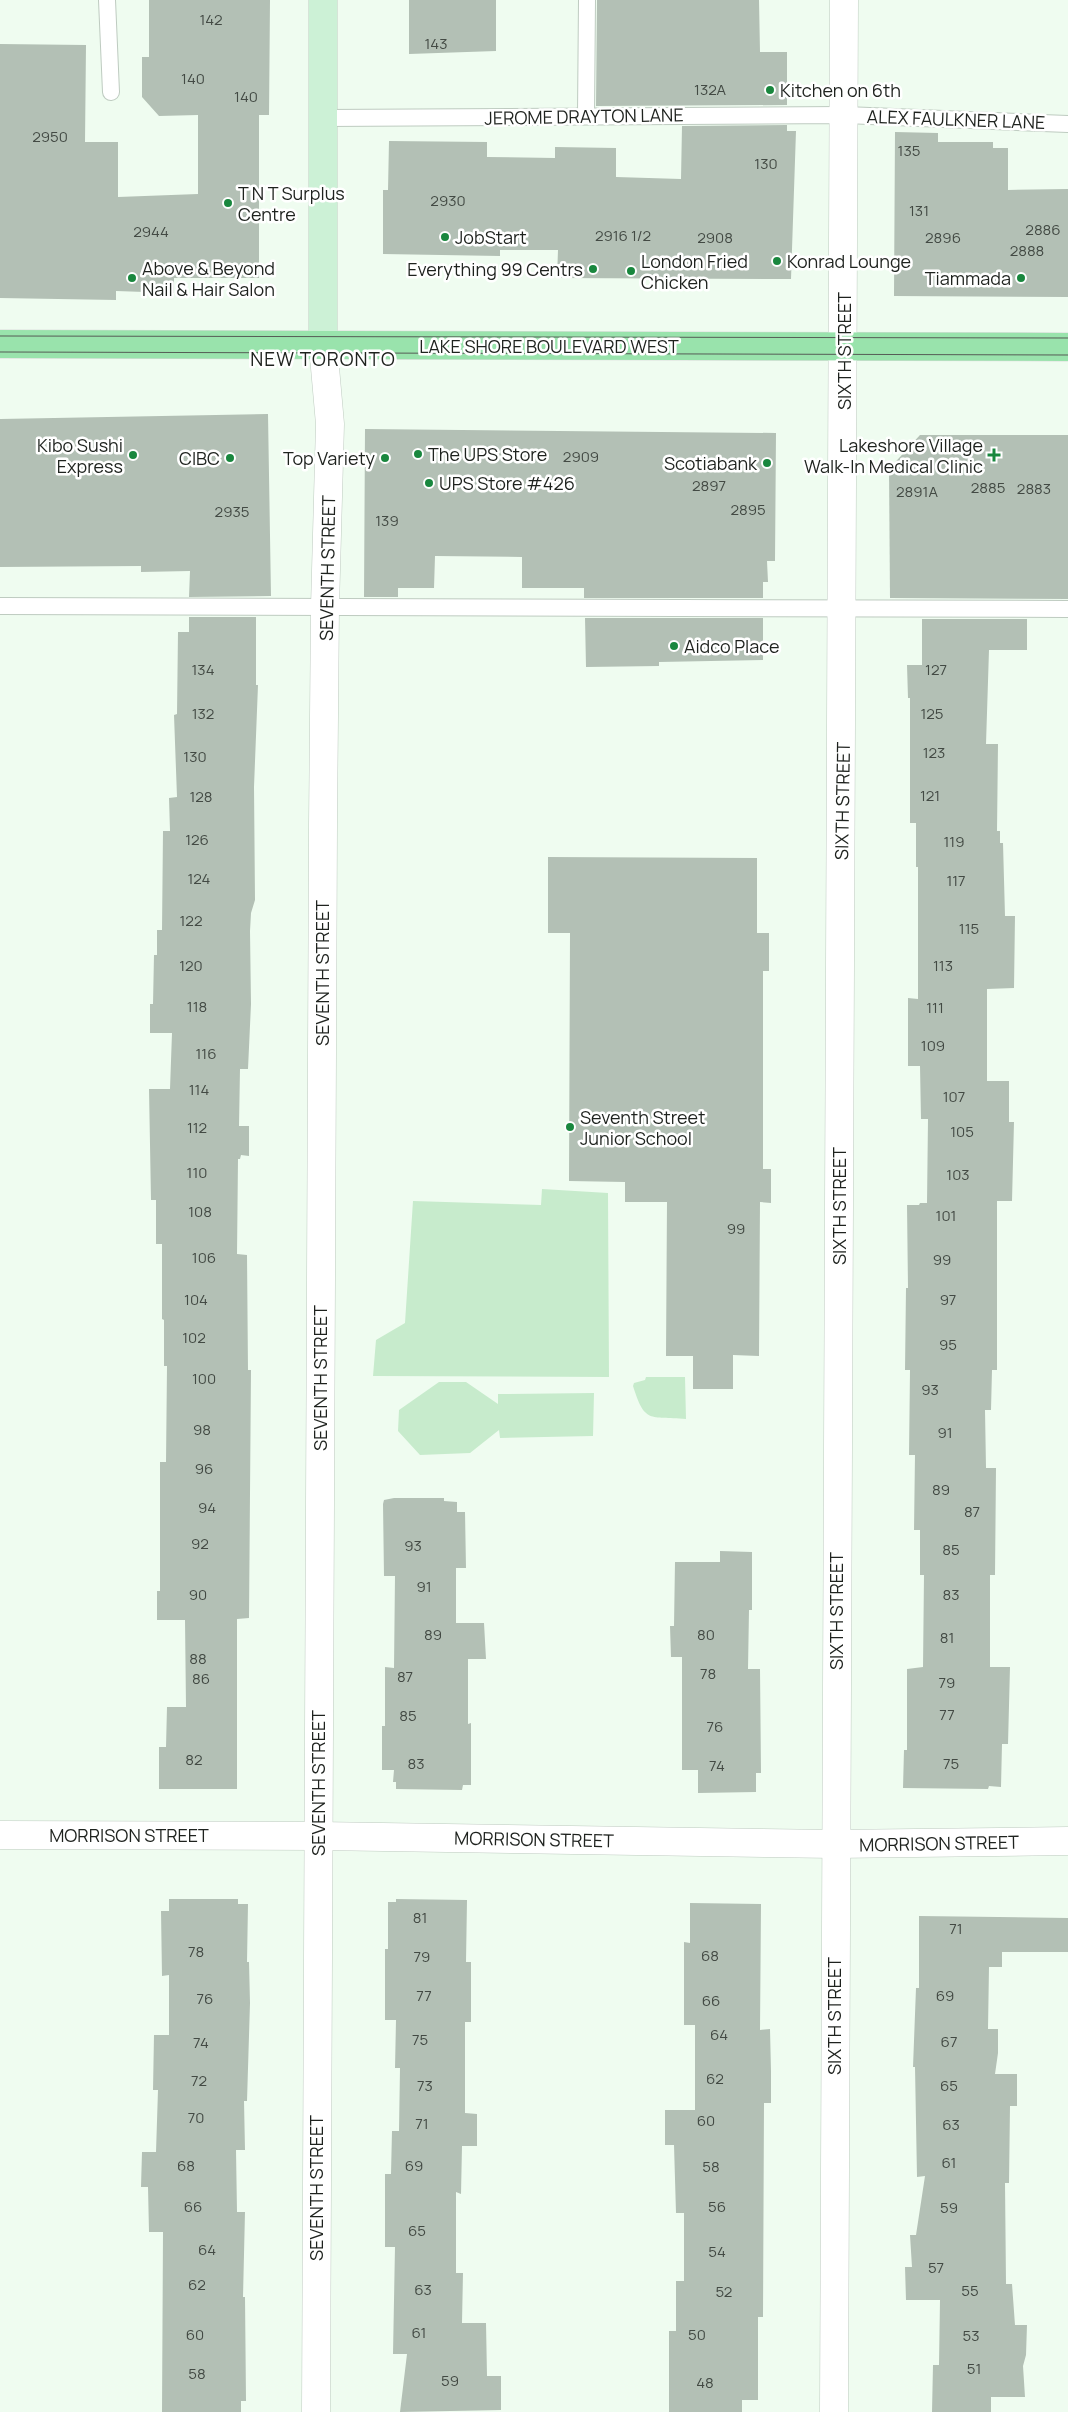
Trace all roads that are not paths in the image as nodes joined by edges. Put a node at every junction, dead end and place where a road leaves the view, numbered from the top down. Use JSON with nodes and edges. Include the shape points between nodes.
{"nodes":[{"id":1,"x":107,"y":0,"type":"edge"},
{"id":2,"x":323,"y":0,"type":"edge"},
{"id":3,"x":586,"y":0,"type":"edge"},
{"id":4,"x":844,"y":0,"type":"edge"},
{"id":5,"x":111,"y":92,"type":"dead end"},
{"id":6,"x":845,"y":114,"type":"junction"},
{"id":7,"x":586,"y":115,"type":"junction"},
{"id":8,"x":323,"y":118,"type":"junction"},
{"id":9,"x":1068,"y":124,"type":"edge"},
{"id":10,"x":0,"y":344,"type":"edge"},
{"id":11,"x":324,"y":345,"type":"junction"},
{"id":12,"x":844,"y":347,"type":"junction"},
{"id":13,"x":1068,"y":347,"type":"edge"},
{"id":14,"x":0,"y":606,"type":"edge"},
{"id":15,"x":325,"y":608,"type":"junction"},
{"id":16,"x":1068,"y":609,"type":"edge"},
{"id":17,"x":844,"y":610,"type":"junction"},
{"id":18,"x":0,"y":1835,"type":"edge"},
{"id":19,"x":319,"y":1836,"type":"junction"},
{"id":20,"x":1068,"y":1841,"type":"edge"},
{"id":21,"x":834,"y":1844,"type":"junction"},
{"id":22,"x":316,"y":2412,"type":"edge"},
{"id":23,"x":834,"y":2412,"type":"edge"}],
"edges":[{"from":1,"to":5,"type":"lane"},
{"from":2,"to":8,"type":"main road"},
{"from":3,"to":7,"type":"lane"},
{"from":4,"to":6,"type":"street","name":"SIXTH STREET"},
{"from":6,"to":7,"type":"lane","name":"JEROME DRAYTON LANE"},
{"from":6,"to":9,"type":"lane","name":"ALEX FAULKNER LANE"},
{"from":6,"to":12,"type":"street","name":"SIXTH STREET"},
{"from":7,"to":8,"type":"lane","name":"JEROME DRAYTON LANE"},
{"from":8,"to":11,"type":"main road"},
{"from":10,"to":11,"type":"main road","name":"LAKE SHORE BOULEVARD WEST"},
{"from":11,"to":12,"type":"main road","name":"LAKE SHORE BOULEVARD WEST"},
{"from":11,"to":15,"type":"street","name":"SEVENTH STREET","via":[[330,424]]},
{"from":12,"to":13,"type":"main road","name":"LAKE SHORE BOULEVARD WEST"},
{"from":12,"to":17,"type":"street","name":"SIXTH STREET"},
{"from":14,"to":15,"type":"lane"},
{"from":15,"to":17,"type":"lane"},
{"from":15,"to":19,"type":"street","name":"SEVENTH STREET"},
{"from":16,"to":17,"type":"lane"},
{"from":17,"to":21,"type":"street","name":"SIXTH STREET"},
{"from":18,"to":19,"type":"street","name":"MORRISON STREET"},
{"from":19,"to":21,"type":"street","name":"MORRISON STREET"},
{"from":19,"to":22,"type":"street","name":"SEVENTH STREET"},
{"from":20,"to":21,"type":"street","name":"MORRISON STREET"},
{"from":21,"to":23,"type":"street","name":"SIXTH STREET"}]}
